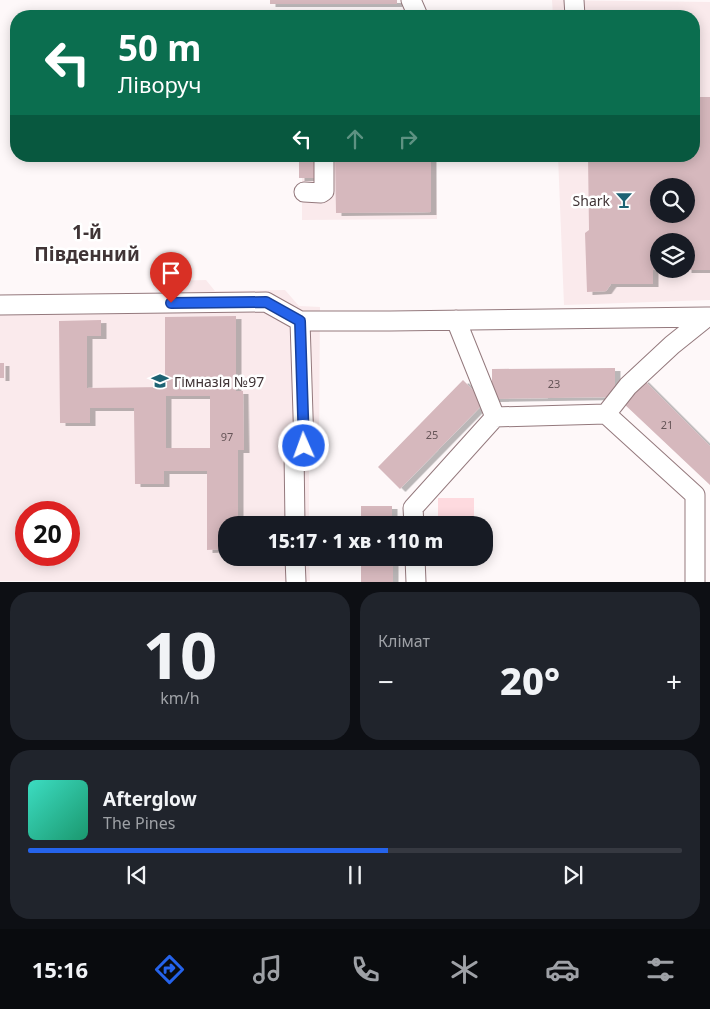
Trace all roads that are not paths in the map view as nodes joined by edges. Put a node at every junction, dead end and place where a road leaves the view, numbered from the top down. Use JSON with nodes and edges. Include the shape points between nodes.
{"nodes":[{"id":1,"x":324,"y":162,"type":"edge"},
{"id":2,"x":304,"y":192,"type":"dead end"},
{"id":3,"x":0,"y":306,"type":"edge"},
{"id":4,"x":709,"y":317,"type":"edge"},
{"id":5,"x":456,"y":320,"type":"junction"},
{"id":6,"x":300,"y":321,"type":"junction"},
{"id":7,"x":606,"y":414,"type":"junction"},
{"id":8,"x":495,"y":417,"type":"junction"},
{"id":9,"x":702,"y":492,"type":"edge"},
{"id":10,"x":295,"y":516,"type":"edge"},
{"id":11,"x":414,"y":516,"type":"edge"},
{"id":12,"x":295,"y":566,"type":"edge"},
{"id":13,"x":415,"y":566,"type":"edge"},
{"id":14,"x":296,"y":582,"type":"edge"},
{"id":15,"x":416,"y":582,"type":"edge"},
{"id":16,"x":695,"y":582,"type":"edge"}],
"edges":[{"from":1,"to":2,"type":"lane","via":[[324,191]]},
{"from":3,"to":6,"type":"lane","via":[[266,302]]},
{"from":4,"to":5,"type":"lane"},
{"from":4,"to":7,"type":"lane","via":[[672,345],[628,386]]},
{"from":5,"to":6,"type":"lane"},
{"from":5,"to":8,"type":"lane"},
{"from":6,"to":10,"type":"lane","via":[[304,446],[294,450]]},
{"from":7,"to":8,"type":"lane"},
{"from":7,"to":9,"type":"lane"},
{"from":8,"to":11,"type":"lane","via":[[414,508]]},
{"from":9,"to":16,"type":"lane"},
{"from":12,"to":14,"type":"lane"},
{"from":13,"to":15,"type":"lane"}]}
